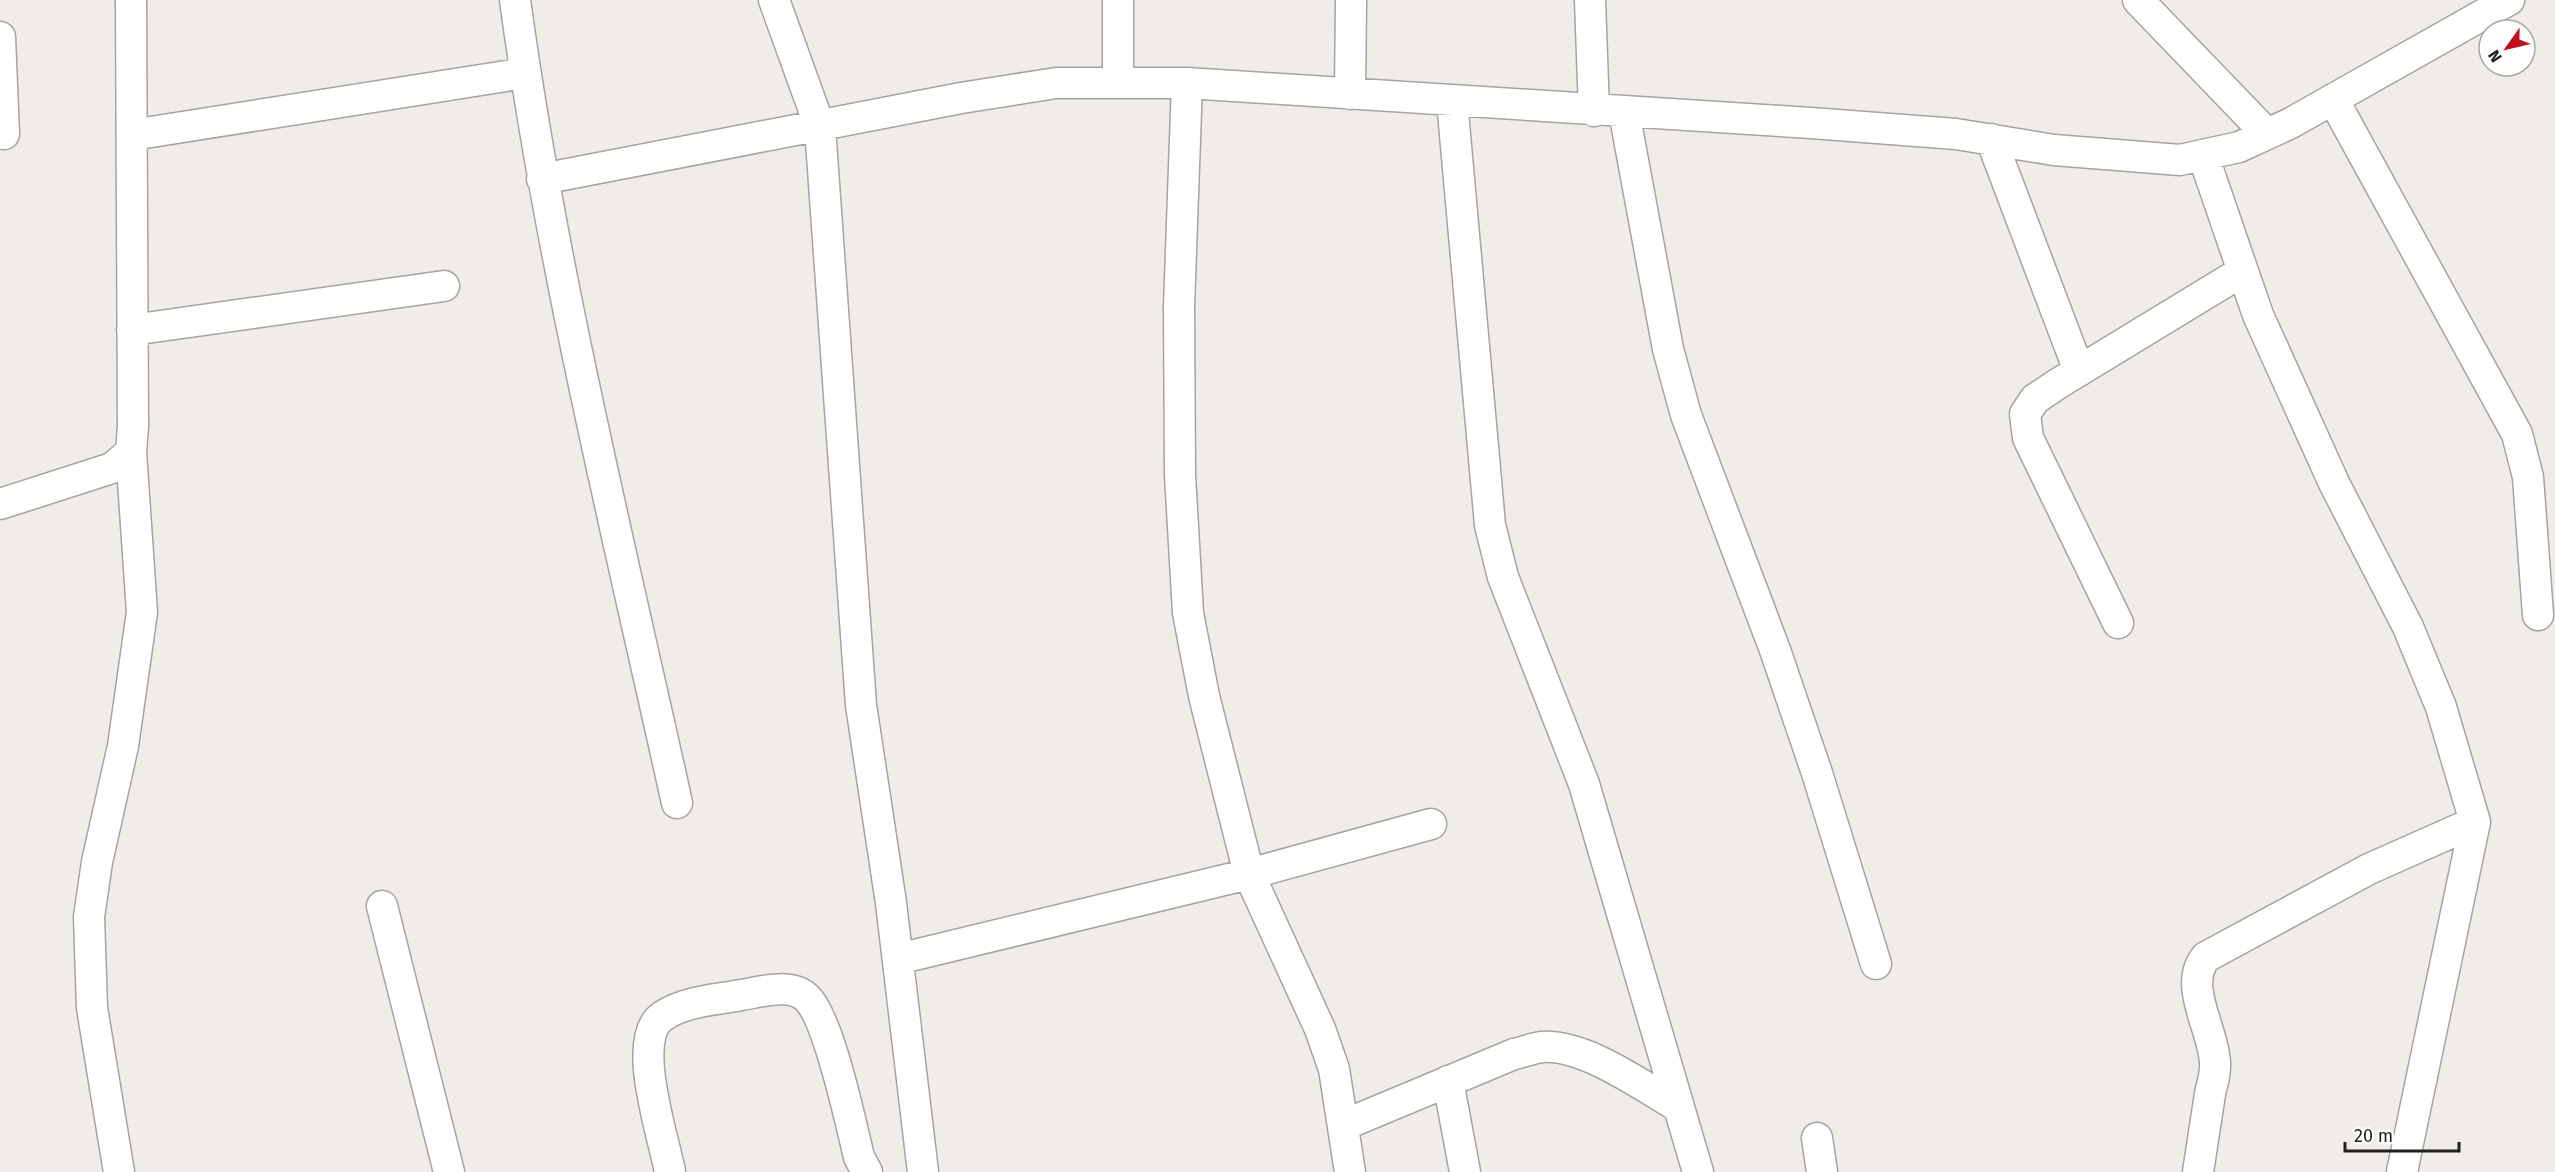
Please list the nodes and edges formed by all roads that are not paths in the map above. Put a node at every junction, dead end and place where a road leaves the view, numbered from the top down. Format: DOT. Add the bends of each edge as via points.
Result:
graph roads {
  1 [pos="132,0"];
  2 [pos="515,0"];
  3 [pos="774,0"];
  4 [pos="1118,0"];
  5 [pos="1351,0"];
  6 [pos="1590,0"];
  7 [pos="2138,0"];
  8 [pos="2509,0"];
  9 [pos="0,37"];
  10 [pos="525,73"];
  11 [pos="1118,83"];
  12 [pos="1186,83"];
  13 [pos="1350,94"];
  14 [pos="2334,99"];
  15 [pos="1452,101"];
  16 [pos="1594,111"];
  17 [pos="1624,112"];
  18 [pos="820,127"];
  19 [pos="4,134"];
  20 [pos="2267,134"];
  21 [pos="132,135"];
  22 [pos="1991,140"];
  23 [pos="2203,154"];
  24 [pos="542,179"];
  25 [pos="2243,271"];
  26 [pos="444,286"];
  27 [pos="132,330"];
  28 [pos="2079,371"];
  29 [pos="131,452"];
  30 [pos="0,504"];
  31 [pos="2538,615"];
  32 [pos="2118,622"];
  33 [pos="677,803"];
  34 [pos="2475,822"];
  35 [pos="1431,824"];
  36 [pos="1249,874"];
  37 [pos="382,906"];
  38 [pos="898,959"];
  39 [pos="1876,964"];
  40 [pos="1448,1082"];
  41 [pos="1678,1107"];
  42 [pos="1344,1125"];
  43 [pos="1817,1138"];
  44 [pos="119,1172"];
  45 [pos="449,1172"];
  46 [pos="670,1172"];
  47 [pos="867,1172"];
  48 [pos="923,1172"];
  49 [pos="1350,1172"];
  50 [pos="1465,1172"];
  51 [pos="1698,1172"];
  52 [pos="1822,1172"];
  53 [pos="2198,1172"];
  54 [pos="2402,1172"];
  1 -- 21 [label="street"];
  2 -- 10 [label="street"];
  3 -- 18 [label="street"];
  4 -- 11 [label="street"];
  5 -- 13 [label="street"];
  6 -- 16 [label="street"];
  7 -- 20 [label="street"];
  8 -- 14 [label="street"];
  9 -- 19 [label="street"];
  10 -- 21 [label="street"];
  10 -- 24 [label="street"];
  11 -- 12 [label="street"];
  11 -- 18 [label="street" via="1056,83"];
  12 -- 13 [label="street"];
  12 -- 36 [label="street" via="1179,332 1180,476 1188,614 1204,696"];
  13 -- 15 [label="street"];
  14 -- 20 [label="street"];
  14 -- 31 [label="street" via="2517,434 2528,477"];
  15 -- 16 [label="street"];
  15 -- 41 [label="street" via="1490,525 1503,577 1584,784"];
  16 -- 17 [label="street"];
  17 -- 22 [label="street" via="1956,134"];
  17 -- 39 [label="street" via="1668,349 1686,415 1775,650"];
  18 -- 24 [label="street"];
  18 -- 38 [label="street" via="861,705"];
  20 -- 23 [label="street" via="2239,147"];
  21 -- 27 [label="street"];
  22 -- 23 [label="street" via="2054,150 2180,160"];
  22 -- 28 [label="street"];
  23 -- 25 [label="street"];
  24 -- 33 [label="street"];
  25 -- 28 [label="street"];
  25 -- 34 [label="street" via="2258,315 2334,483 2412,637 2441,707"];
  26 -- 27 [label="street"];
  27 -- 29 [label="street"];
  28 -- 32 [label="street" via="2035,399 2025,414 2028,438"];
  29 -- 30 [label="street" via="112,468"];
  29 -- 44 [label="street" via="142,612 123,746 89,916 92,1008"];
  34 -- 53 [label="street" via="2369,869 2206,957 2196,976 2216,1064"];
  34 -- 54 [label="street"];
  35 -- 36 [label="street"];
  36 -- 38 [label="street"];
  36 -- 42 [label="street" via="1320,1029 1334,1069"];
  37 -- 45 [label="street"];
  38 -- 48 [label="street"];
  40 -- 41 [label="street" via="1514,1054 1552,1048 1592,1058"];
  40 -- 42 [label="street"];
  40 -- 50 [label="street"];
  41 -- 51 [label="street"];
  42 -- 49 [label="street"];
  43 -- 52 [label="street"];
  46 -- 47 [label="street" via="646,1049 650,1030 661,1017 681,1007 790,989 807,998 818,1017"];
}
